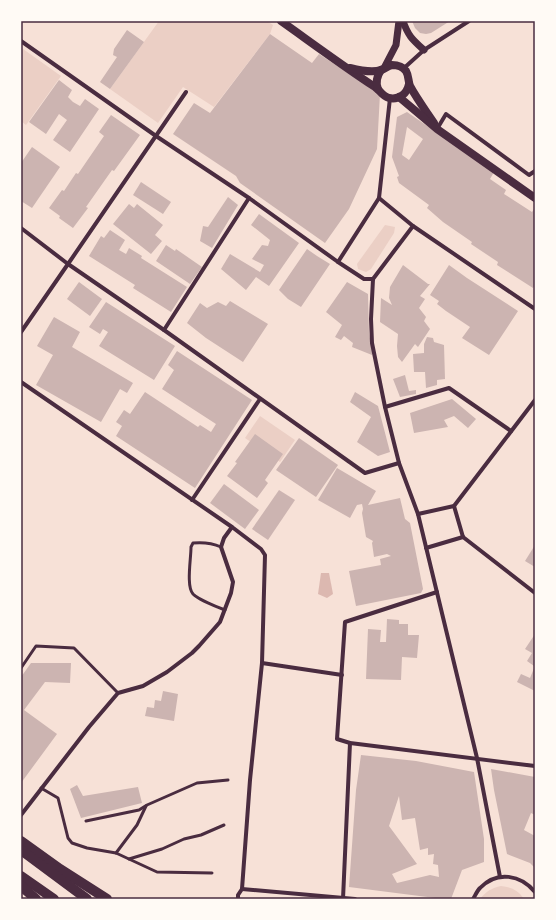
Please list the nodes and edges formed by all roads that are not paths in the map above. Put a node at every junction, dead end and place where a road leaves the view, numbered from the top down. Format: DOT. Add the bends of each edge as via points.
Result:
graph roads {
  1 [pos="281,21"];
  2 [pos="399,21"];
  3 [pos="403,21"];
  4 [pos="469,21"];
  5 [pos="21,40"];
  6 [pos="424,50"];
  7 [pos="345,67"];
  8 [pos="383,69"];
  9 [pos="403,69"];
  10 [pos="409,84"];
  11 [pos="378,89"];
  12 [pos="186,92"];
  13 [pos="399,97"];
  14 [pos="390,98"];
  15 [pos="438,129"];
  16 [pos="156,136"];
  17 [pos="535,171"];
  18 [pos="249,198"];
  19 [pos="379,198"];
  20 [pos="535,198"];
  21 [pos="413,226"];
  22 [pos="21,228"];
  23 [pos="338,262"];
  24 [pos="68,264"];
  25 [pos="373,279"];
  26 [pos="535,309"];
  27 [pos="164,330"];
  28 [pos="21,332"];
  29 [pos="21,382"];
  30 [pos="260,398"];
  31 [pos="535,400"];
  32 [pos="385,407"];
  33 [pos="512,431"];
  34 [pos="399,463"];
  35 [pos="192,500"];
  36 [pos="454,506"];
  37 [pos="418,514"];
  38 [pos="232,527"];
  39 [pos="463,537"];
  40 [pos="220,547"];
  41 [pos="426,548"];
  42 [pos="436,592"];
  43 [pos="535,593"];
  44 [pos="225,610"];
  45 [pos="262,663"];
  46 [pos="21,668"];
  47 [pos="342,674"];
  48 [pos="118,693"];
  49 [pos="350,743"];
  50 [pos="476,758"];
  51 [pos="535,766"];
  52 [pos="228,780"];
  53 [pos="41,788"];
  54 [pos="147,804"];
  55 [pos="21,815"];
  56 [pos="86,821"];
  57 [pos="224,825"];
  58 [pos="21,841"];
  59 [pos="21,850"];
  60 [pos="116,853"];
  61 [pos="129,859"];
  62 [pos="212,873"];
  63 [pos="21,876"];
  64 [pos="500,877"];
  65 [pos="21,886"];
  66 [pos="242,889"];
  67 [pos="535,892"];
  68 [pos="343,898"];
  69 [pos="36,899"];
  70 [pos="54,899"];
  71 [pos="88,899"];
  72 [pos="107,899"];
  73 [pos="238,899"];
  74 [pos="355,899"];
  75 [pos="473,899"];
  1 -- 7 [label="main road"];
  2 -- 8 [label="street" via="396,45"];
  3 -- 6 [label="street" via="410,37"];
  4 -- 6 [label="street"];
  5 -- 16 [label="street"];
  6 -- 9 [label="street"];
  7 -- 8 [label="main road" via="364,71"];
  7 -- 11 [label="main road"];
  8 -- 9 [label="main road" via="394,65"];
  8 -- 11 [label="main road" via="377,78"];
  9 -- 10 [label="main road" via="408,76"];
  10 -- 13 [label="main road" via="406,93"];
  10 -- 15 [label="main road"];
  11 -- 14 [label="main road"];
  12 -- 16 [label="street"];
  13 -- 14 [label="main road"];
  13 -- 15 [label="main road"];
  14 -- 19 [label="street"];
  15 -- 17 [label="street" via="446,114 529,175"];
  15 -- 20 [label="main road"];
  16 -- 18 [label="street"];
  16 -- 24 [label="street"];
  18 -- 23 [label="street"];
  18 -- 27 [label="street"];
  19 -- 21 [label="street"];
  19 -- 23 [label="street"];
  21 -- 25 [label="street"];
  21 -- 26 [label="street"];
  22 -- 24 [label="street"];
  23 -- 25 [label="street" via="364,279"];
  24 -- 27 [label="street"];
  24 -- 28 [label="street"];
  25 -- 32 [label="street" via="372,342"];
  27 -- 30 [label="street"];
  29 -- 35 [label="street"];
  30 -- 34 [label="street" via="365,473"];
  30 -- 35 [label="street"];
  31 -- 33 [label="street"];
  32 -- 33 [label="street" via="449,388"];
  32 -- 34 [label="street"];
  33 -- 36 [label="street"];
  34 -- 37 [label="street"];
  35 -- 38 [label="street"];
  36 -- 37 [label="street"];
  36 -- 39 [label="street"];
  37 -- 41 [label="street"];
  38 -- 40 [label="street"];
  38 -- 45 [label="street" via="261,549 266,557"];
  39 -- 41 [label="street"];
  39 -- 43 [label="street"];
  40 -- 44 [label="street" via="234,582"];
  40 -- 44 [label="lane" via="214,544 193,543 190,586 193,594"];
  41 -- 42 [label="street"];
  42 -- 47 [label="street" via="345,622"];
  42 -- 50 [label="street"];
  44 -- 48 [label="street" via="220,622 192,653 143,686"];
  45 -- 47 [label="street"];
  45 -- 66 [label="street"];
  46 -- 48 [label="lane" via="36,646 74,648"];
  47 -- 49 [label="street" via="338,740"];
  48 -- 53 [label="street"];
  49 -- 50 [label="street"];
  49 -- 68 [label="street"];
  50 -- 51 [label="street"];
  50 -- 64 [label="street"];
  52 -- 54 [label="lane" via="197,783"];
  53 -- 55 [label="street"];
  53 -- 60 [label="lane" via="58,798 68,838 72,843"];
  54 -- 56 [label="lane" via="139,810"];
  54 -- 60 [label="lane" via="137,825"];
  57 -- 61 [label="lane"];
  58 -- 72 [label="highway"];
  59 -- 71 [label="highway"];
  60 -- 61 [label="lane"];
  61 -- 62 [label="lane" via="157,872"];
  63 -- 70 [label="highway"];
  64 -- 67 [label="street" via="521,880"];
  64 -- 75 [label="street" via="489,881"];
  65 -- 69 [label="highway"];
  66 -- 68 [label="street"];
  66 -- 73 [label="street"];
  68 -- 74 [label="street"];
}
